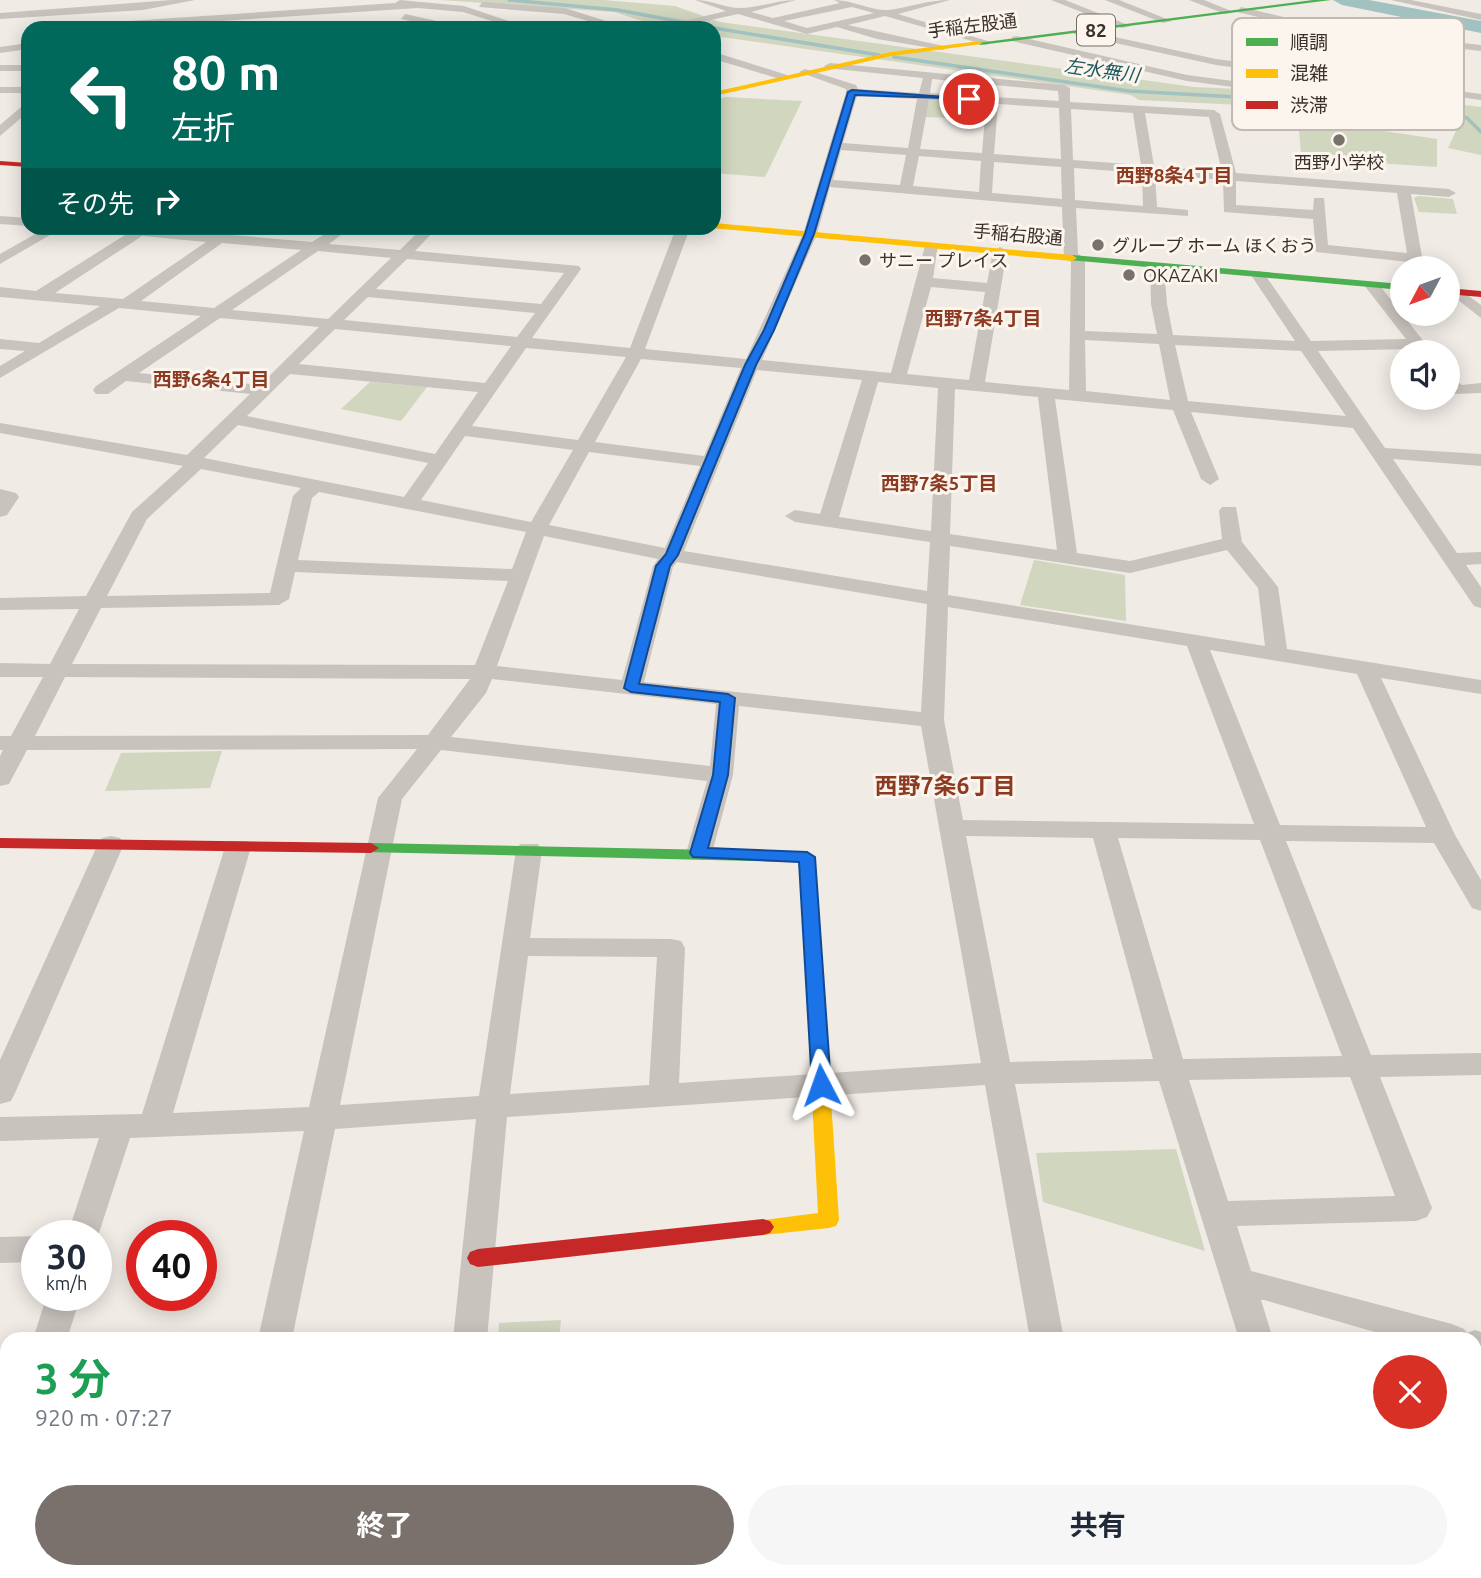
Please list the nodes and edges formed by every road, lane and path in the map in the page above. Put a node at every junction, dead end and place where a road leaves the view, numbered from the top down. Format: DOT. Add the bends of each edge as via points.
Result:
graph roads {
  1 [pos="139,0"];
  2 [pos="190,0"];
  3 [pos="361,0"];
  4 [pos="701,0"];
  5 [pos="791,0"];
  6 [pos="839,0"];
  7 [pos="910,0"];
  8 [pos="945,0"];
  9 [pos="1056,0"];
  10 [pos="1110,0"];
  11 [pos="1194,0"];
  12 [pos="1328,0"];
  13 [pos="1396,0"];
  14 [pos="1322,1"];
  15 [pos="264,3"];
  16 [pos="852,4"];
  17 [pos="926,4"];
  18 [pos="417,5"];
  19 [pos="1240,7"];
  20 [pos="131,9"];
  21 [pos="464,9"];
  22 [pos="63,11"];
  23 [pos="738,11"];
  24 [pos="1481,11"];
  25 [pos="887,13"];
  26 [pos="1461,14"];
  27 [pos="0,16"];
  28 [pos="399,16"];
  29 [pos="1481,17"];
  30 [pos="1281,18"];
  31 [pos="189,20"];
  32 [pos="264,20"];
  33 [pos="54,21"];
  34 [pos="118,21"];
  35 [pos="178,21"];
  36 [pos="258,21"];
  37 [pos="423,21"];
  38 [pos="502,21"];
  39 [pos="599,21"];
  40 [pos="692,21"];
  41 [pos="772,21"];
  42 [pos="1167,21"];
  43 [pos="837,25"];
  44 [pos="1126,26"];
  45 [pos="1078,32"];
  46 [pos="1016,39"];
  47 [pos="986,43"];
  48 [pos="21,47"];
  49 [pos="943,47"];
  50 [pos="0,50"];
  51 [pos="721,57"];
  52 [pos="736,62"];
  53 [pos="1232,62"];
  54 [pos="721,65"];
  55 [pos="830,66"];
  56 [pos="0,68"];
  57 [pos="21,68"];
  58 [pos="805,72"];
  59 [pos="927,76"];
  60 [pos="783,78"];
  61 [pos="1232,85"];
  62 [pos="0,90"];
  63 [pos="21,90"];
  64 [pos="721,92"];
  65 [pos="852,92"];
  66 [pos="924,97"];
  67 [pos="992,101"];
  68 [pos="1065,105"];
  69 [pos="1138,109"];
  70 [pos="21,111"];
  71 [pos="3,128"];
  72 [pos="836,146"];
  73 [pos="914,151"];
  74 [pos="988,157"];
  75 [pos="0,163"];
  76 [pos="21,164"];
  77 [pos="1067,164"];
  78 [pos="1148,170"];
  79 [pos="1230,176"];
  80 [pos="826,183"];
  81 [pos="1317,183"];
  82 [pos="1403,189"];
  83 [pos="906,190"];
  84 [pos="1449,193"];
  85 [pos="985,195"];
  86 [pos="1069,203"];
  87 [pos="1150,209"];
  88 [pos="1183,213"];
  89 [pos="1320,215"];
  90 [pos="0,220"];
  91 [pos="21,222"];
  92 [pos="721,227"];
  93 [pos="810,234"];
  94 [pos="43,235"];
  95 [pos="134,235"];
  96 [pos="194,235"];
  97 [pos="225,235"];
  98 [pos="332,235"];
  99 [pos="422,235"];
  100 [pos="680,235"];
  101 [pos="220,238"];
  102 [pos="931,245"];
  103 [pos="315,246"];
  104 [pos="1000,251"];
  105 [pos="402,254"];
  106 [pos="1415,256"];
  107 [pos="1074,258"];
  108 [pos="1390,259"];
  109 [pos="0,260"];
  110 [pos="1157,267"];
  111 [pos="1258,275"];
  112 [pos="925,282"];
  113 [pos="1372,285"];
  114 [pos="1390,286"];
  115 [pos="991,288"];
  116 [pos="0,292"];
  117 [pos="363,292"];
  118 [pos="1460,293"];
  119 [pos="1481,295"];
  120 [pos="39,296"];
  121 [pos="1460,298"];
  122 [pos="120,304"];
  123 [pos="545,309"];
  124 [pos="1481,313"];
  125 [pos="215,314"];
  126 [pos="328,325"];
  127 [pos="1076,335"];
  128 [pos="1167,340"];
  129 [pos="1415,340"];
  130 [pos="519,343"];
  131 [pos="0,344"];
  132 [pos="1306,346"];
  133 [pos="1390,347"];
  134 [pos="42,348"];
  135 [pos="635,355"];
  136 [pos="751,365"];
  137 [pos="285,368"];
  138 [pos="0,373"];
  139 [pos="872,375"];
  140 [pos="123,376"];
  141 [pos="898,378"];
  142 [pos="947,383"];
  143 [pos="976,387"];
  144 [pos="488,388"];
  145 [pos="1481,388"];
  146 [pos="102,390"];
  147 [pos="262,390"];
  148 [pos="1460,390"];
  149 [pos="1046,393"];
  150 [pos="1077,396"];
  151 [pos="1180,406"];
  152 [pos="233,419"];
  153 [pos="1359,423"];
  154 [pos="0,428"];
  155 [pos="460,430"];
  156 [pos="583,444"];
  157 [pos="1380,453"];
  158 [pos="439,460"];
  159 [pos="1481,460"];
  160 [pos="191,461"];
  161 [pos="710,462"];
  162 [pos="1210,479"];
  163 [pos="314,486"];
  164 [pos="0,495"];
  165 [pos="409,504"];
  166 [pos="0,511"];
  167 [pos="1228,511"];
  168 [pos="795,516"];
  169 [pos="828,520"];
  170 [pos="537,529"];
  171 [pos="941,539"];
  172 [pos="1232,543"];
  173 [pos="672,555"];
  174 [pos="1068,558"];
  175 [pos="1481,558"];
  176 [pos="1451,559"];
  177 [pos="287,566"];
  178 [pos="519,575"];
  179 [pos="939,600"];
  180 [pos="94,602"];
  181 [pos="1481,602"];
  182 [pos="0,604"];
  183 [pos="1196,642"];
  184 [pos="1277,655"];
  185 [pos="1366,669"];
  186 [pos="0,670"];
  187 [pos="58,670"];
  188 [pos="486,672"];
  189 [pos="1481,687"];
  190 [pos="631,688"];
  191 [pos="728,698"];
  192 [pos="932,720"];
  193 [pos="433,741"];
  194 [pos="10,743"];
  195 [pos="720,775"];
  196 [pos="0,779"];
  197 [pos="952,828"];
  198 [pos="1103,830"];
  199 [pos="1270,832"];
  200 [pos="1442,835"];
  201 [pos="0,843"];
  202 [pos="111,845"];
  203 [pos="238,847"];
  204 [pos="380,848"];
  205 [pos="529,850"];
  206 [pos="699,853"];
  207 [pos="1481,902"];
  208 [pos="516,947"];
  209 [pos="1481,1064"];
  210 [pos="1359,1066"];
  211 [pos="1171,1070"];
  212 [pos="999,1073"];
  213 [pos="821,1085"];
  214 [pos="0,1093"];
  215 [pos="663,1096"];
  216 [pos="493,1107"];
  217 [pos="323,1118"];
  218 [pos="118,1126"];
  219 [pos="154,1126"];
  220 [pos="0,1129"];
  221 [pos="1217,1214"];
  222 [pos="88,1220"];
  223 [pos="21,1249"];
  224 [pos="0,1250"];
  225 [pos="478,1258"];
  226 [pos="1239,1284"];
  227 [pos="59,1311"];
  228 [pos="52,1332"];
  229 [pos="277,1332"];
  230 [pos="471,1332"];
  231 [pos="1046,1332"];
  232 [pos="1254,1332"];
  233 [pos="1427,1332"];
  1 -- 20 [label="street"];
  2 -- 20 [label="street"];
  3 -- 18 [label="street"];
  4 -- 23 [label="street"];
  5 -- 23 [label="street"];
  6 -- 16 [label="street"];
  7 -- 17 [label="street"];
  8 -- 17 [label="street"];
  9 -- 44 [label="street"];
  10 -- 42 [label="street"];
  11 -- 19 [label="street"];
  12 -- 14 [label="street, 82"];
  13 -- 26 [label="street"];
  14 -- 19 [label="street, 手稲左股通 / 82"];
  15 -- 31 [label="street"];
  16 -- 25 [label="street"];
  16 -- 41 [label="street"];
  17 -- 25 [label="street"];
  18 -- 21 [label="street"];
  18 -- 28 [label="street"];
  18 -- 32 [label="street"];
  19 -- 30 [label="street"];
  19 -- 42 [label="street, 手稲左股通 / 82"];
  20 -- 22 [label="street"];
  20 -- 34 [label="street"];
  21 -- 38 [label="street"];
  21 -- 39 [label="street" via="485,5 565,11"];
  22 -- 27 [label="street"];
  22 -- 33 [label="street"];
  23 -- 40 [label="street"];
  23 -- 41 [label="street"];
  24 -- 26 [label="street"];
  25 -- 43 [label="street"];
  25 -- 47 [label="street"];
  26 -- 29 [label="street"];
  28 -- 32 [label="street"];
  28 -- 37 [label="street"];
  31 -- 32 [label="street"];
  31 -- 35 [label="street"];
  32 -- 36 [label="street"];
  41 -- 43 [label="street" via="807,32"];
  42 -- 44 [label="street, 手稲左股通 / 82"];
  43 -- 49 [label="street"];
  44 -- 45 [label="street, 手稲左股通 / 82"];
  45 -- 46 [label="street, 手稲左股通 / 82"];
  45 -- 53 [label="street"];
  46 -- 47 [label="street, 手稲左股通 / 82"];
  46 -- 61 [label="street"];
  47 -- 49 [label="street, 手稲左股通 / 82"];
  48 -- 50 [label="street"];
  49 -- 55 [label="street, 手稲左股通 / 82"];
  51 -- 52 [label="street"];
  52 -- 54 [label="street"];
  52 -- 60 [label="street"];
  55 -- 58 [label="street, 手稲左股通 / 82"];
  55 -- 59 [label="street"];
  56 -- 57 [label="street"];
  58 -- 60 [label="street, 手稲左股通 / 82"];
  58 -- 65 [label="street" via="852,87"];
  59 -- 66 [label="street"];
  59 -- 68 [label="street" via="1063,88"];
  60 -- 64 [label="street, 手稲左股通 / 82"];
  62 -- 63 [label="street"];
  65 -- 66 [label="street"];
  65 -- 72 [label="street"];
  66 -- 67 [label="street"];
  66 -- 73 [label="street"];
  67 -- 68 [label="street"];
  67 -- 74 [label="street"];
  68 -- 69 [label="street"];
  68 -- 77 [label="street"];
  69 -- 78 [label="street"];
  69 -- 79 [label="street" via="1214,114"];
  70 -- 71 [label="street"];
  72 -- 73 [label="street"];
  72 -- 80 [label="street"];
  73 -- 74 [label="street"];
  73 -- 83 [label="street"];
  74 -- 77 [label="street"];
  74 -- 85 [label="street"];
  75 -- 76 [label="street"];
  77 -- 78 [label="street"];
  77 -- 86 [label="street"];
  78 -- 79 [label="street"];
  78 -- 87 [label="street"];
  79 -- 81 [label="street"];
  79 -- 89 [label="street" via="1229,209"];
  80 -- 83 [label="street"];
  80 -- 93 [label="street"];
  81 -- 82 [label="street"];
  81 -- 89 [label="street"];
  82 -- 84 [label="street"];
  82 -- 106 [label="street"];
  83 -- 85 [label="street"];
  85 -- 86 [label="street"];
  86 -- 87 [label="street"];
  86 -- 107 [label="street"];
  87 -- 88 [label="street"];
  89 -- 108 [label="street" via="1321,250"];
  90 -- 91 [label="street"];
  92 -- 93 [label="street, 手稲右股通"];
  93 -- 102 [label="street, 手稲右股通"];
  93 -- 136 [label="street"];
  94 -- 109 [label="street"];
  95 -- 120 [label="street"];
  96 -- 101 [label="street"];
  97 -- 101 [label="street"];
  98 -- 103 [label="street"];
  99 -- 105 [label="street"];
  100 -- 135 [label="street"];
  101 -- 103 [label="street"];
  101 -- 122 [label="street"];
  102 -- 104 [label="street, 手稲右股通"];
  102 -- 112 [label="street"];
  103 -- 105 [label="street"];
  103 -- 125 [label="street"];
  104 -- 107 [label="street, 手稲右股通"];
  104 -- 115 [label="street"];
  105 -- 117 [label="street"];
  105 -- 123 [label="street" via="573,270"];
  107 -- 110 [label="street, 手稲右股通"];
  107 -- 127 [label="street"];
  110 -- 111 [label="street, 手稲右股通"];
  110 -- 128 [label="street"];
  111 -- 113 [label="street, 手稲右股通"];
  111 -- 132 [label="street"];
  112 -- 115 [label="street"];
  112 -- 141 [label="street"];
  113 -- 114 [label="street, 手稲右股通"];
  113 -- 129 [label="street"];
  115 -- 143 [label="street"];
  116 -- 120 [label="street"];
  117 -- 123 [label="street"];
  117 -- 126 [label="street"];
  118 -- 119 [label="street"];
  120 -- 122 [label="street"];
  121 -- 124 [label="street"];
  122 -- 125 [label="street"];
  122 -- 134 [label="street"];
  123 -- 130 [label="street"];
  125 -- 126 [label="street"];
  125 -- 140 [label="street"];
  126 -- 130 [label="street"];
  126 -- 137 [label="street"];
  127 -- 128 [label="street"];
  127 -- 150 [label="street"];
  128 -- 132 [label="street"];
  128 -- 151 [label="street"];
  130 -- 135 [label="street"];
  130 -- 144 [label="street"];
  131 -- 134 [label="street"];
  132 -- 133 [label="street"];
  132 -- 153 [label="street"];
  134 -- 138 [label="street"];
  135 -- 136 [label="street"];
  135 -- 156 [label="street"];
  136 -- 139 [label="street"];
  136 -- 161 [label="street"];
  137 -- 144 [label="street"];
  137 -- 147 [label="street"];
  139 -- 141 [label="street"];
  139 -- 169 [label="street"];
  140 -- 146 [label="street"];
  140 -- 147 [label="street"];
  141 -- 142 [label="street"];
  142 -- 143 [label="street"];
  142 -- 171 [label="street"];
  143 -- 149 [label="street"];
  144 -- 155 [label="street"];
  145 -- 148 [label="street"];
  147 -- 152 [label="street"];
  149 -- 150 [label="street"];
  149 -- 174 [label="street"];
  150 -- 151 [label="street"];
  151 -- 153 [label="street"];
  151 -- 162 [label="street"];
  152 -- 158 [label="street"];
  152 -- 160 [label="street"];
  153 -- 157 [label="street"];
  154 -- 160 [label="street"];
  155 -- 156 [label="street"];
  155 -- 158 [label="street"];
  156 -- 161 [label="street"];
  156 -- 170 [label="street"];
  157 -- 159 [label="street"];
  157 -- 176 [label="street"];
  158 -- 165 [label="street"];
  160 -- 163 [label="street"];
  160 -- 180 [label="street" via="193,467 139,516"];
  161 -- 173 [label="street"];
  163 -- 165 [label="street"];
  163 -- 177 [label="street" via="303,496"];
  164 -- 166 [label="street" via="9,497"];
  165 -- 170 [label="street"];
  167 -- 172 [label="street"];
  168 -- 169 [label="street"];
  169 -- 171 [label="street"];
  170 -- 173 [label="street"];
  170 -- 178 [label="street"];
  171 -- 174 [label="street"];
  171 -- 179 [label="street"];
  172 -- 174 [label="street" via="1130,567"];
  172 -- 184 [label="street" via="1268,587"];
  173 -- 179 [label="street"];
  173 -- 190 [label="street" via="663,566"];
  175 -- 176 [label="street"];
  176 -- 181 [label="street"];
  177 -- 178 [label="street"];
  177 -- 180 [label="street" via="279,599"];
  178 -- 188 [label="street"];
  179 -- 183 [label="street"];
  179 -- 192 [label="street"];
  180 -- 182 [label="street"];
  180 -- 187 [label="street"];
  183 -- 184 [label="street"];
  183 -- 199 [label="street"];
  184 -- 185 [label="street"];
  185 -- 189 [label="street"];
  185 -- 200 [label="street"];
  186 -- 187 [label="street"];
  187 -- 188 [label="street"];
  187 -- 194 [label="street"];
  188 -- 190 [label="street"];
  188 -- 193 [label="street"];
  190 -- 191 [label="street"];
  191 -- 192 [label="street"];
  191 -- 195 [label="street"];
  192 -- 197 [label="street"];
  193 -- 194 [label="street"];
  193 -- 195 [label="street"];
  193 -- 204 [label="street" via="390,798"];
  194 -- 196 [label="street"];
  195 -- 206 [label="street"];
  197 -- 198 [label="street"];
  197 -- 212 [label="street"];
  198 -- 199 [label="street"];
  198 -- 211 [label="street"];
  199 -- 200 [label="street"];
  199 -- 210 [label="street"];
  200 -- 207 [label="street"];
  201 -- 202 [label="street"];
  202 -- 203 [label="street"];
  202 -- 214 [label="street"];
  203 -- 204 [label="street"];
  203 -- 219 [label="street"];
  204 -- 205 [label="street"];
  204 -- 217 [label="street"];
  205 -- 206 [label="street"];
  205 -- 208 [label="street"];
  206 -- 213 [label="street" via="807,857"];
  208 -- 215 [label="street" via="671,948"];
  208 -- 216 [label="street"];
  209 -- 210 [label="street"];
  210 -- 211 [label="street"];
  210 -- 221 [label="street" via="1416,1208"];
  211 -- 212 [label="street"];
  211 -- 221 [label="street"];
  212 -- 213 [label="street"];
  212 -- 231 [label="street"];
  213 -- 215 [label="street"];
  213 -- 225 [label="street" via="829,1220"];
  215 -- 216 [label="street"];
  216 -- 217 [label="street"];
  216 -- 225 [label="street"];
  217 -- 219 [label="street"];
  217 -- 229 [label="street"];
  218 -- 219 [label="street"];
  218 -- 220 [label="street"];
  218 -- 222 [label="street"];
  221 -- 226 [label="street"];
  223 -- 224 [label="street"];
  225 -- 230 [label="street"];
  226 -- 232 [label="street"];
  226 -- 233 [label="street" via="1264,1286"];
  227 -- 228 [label="street"];
}
